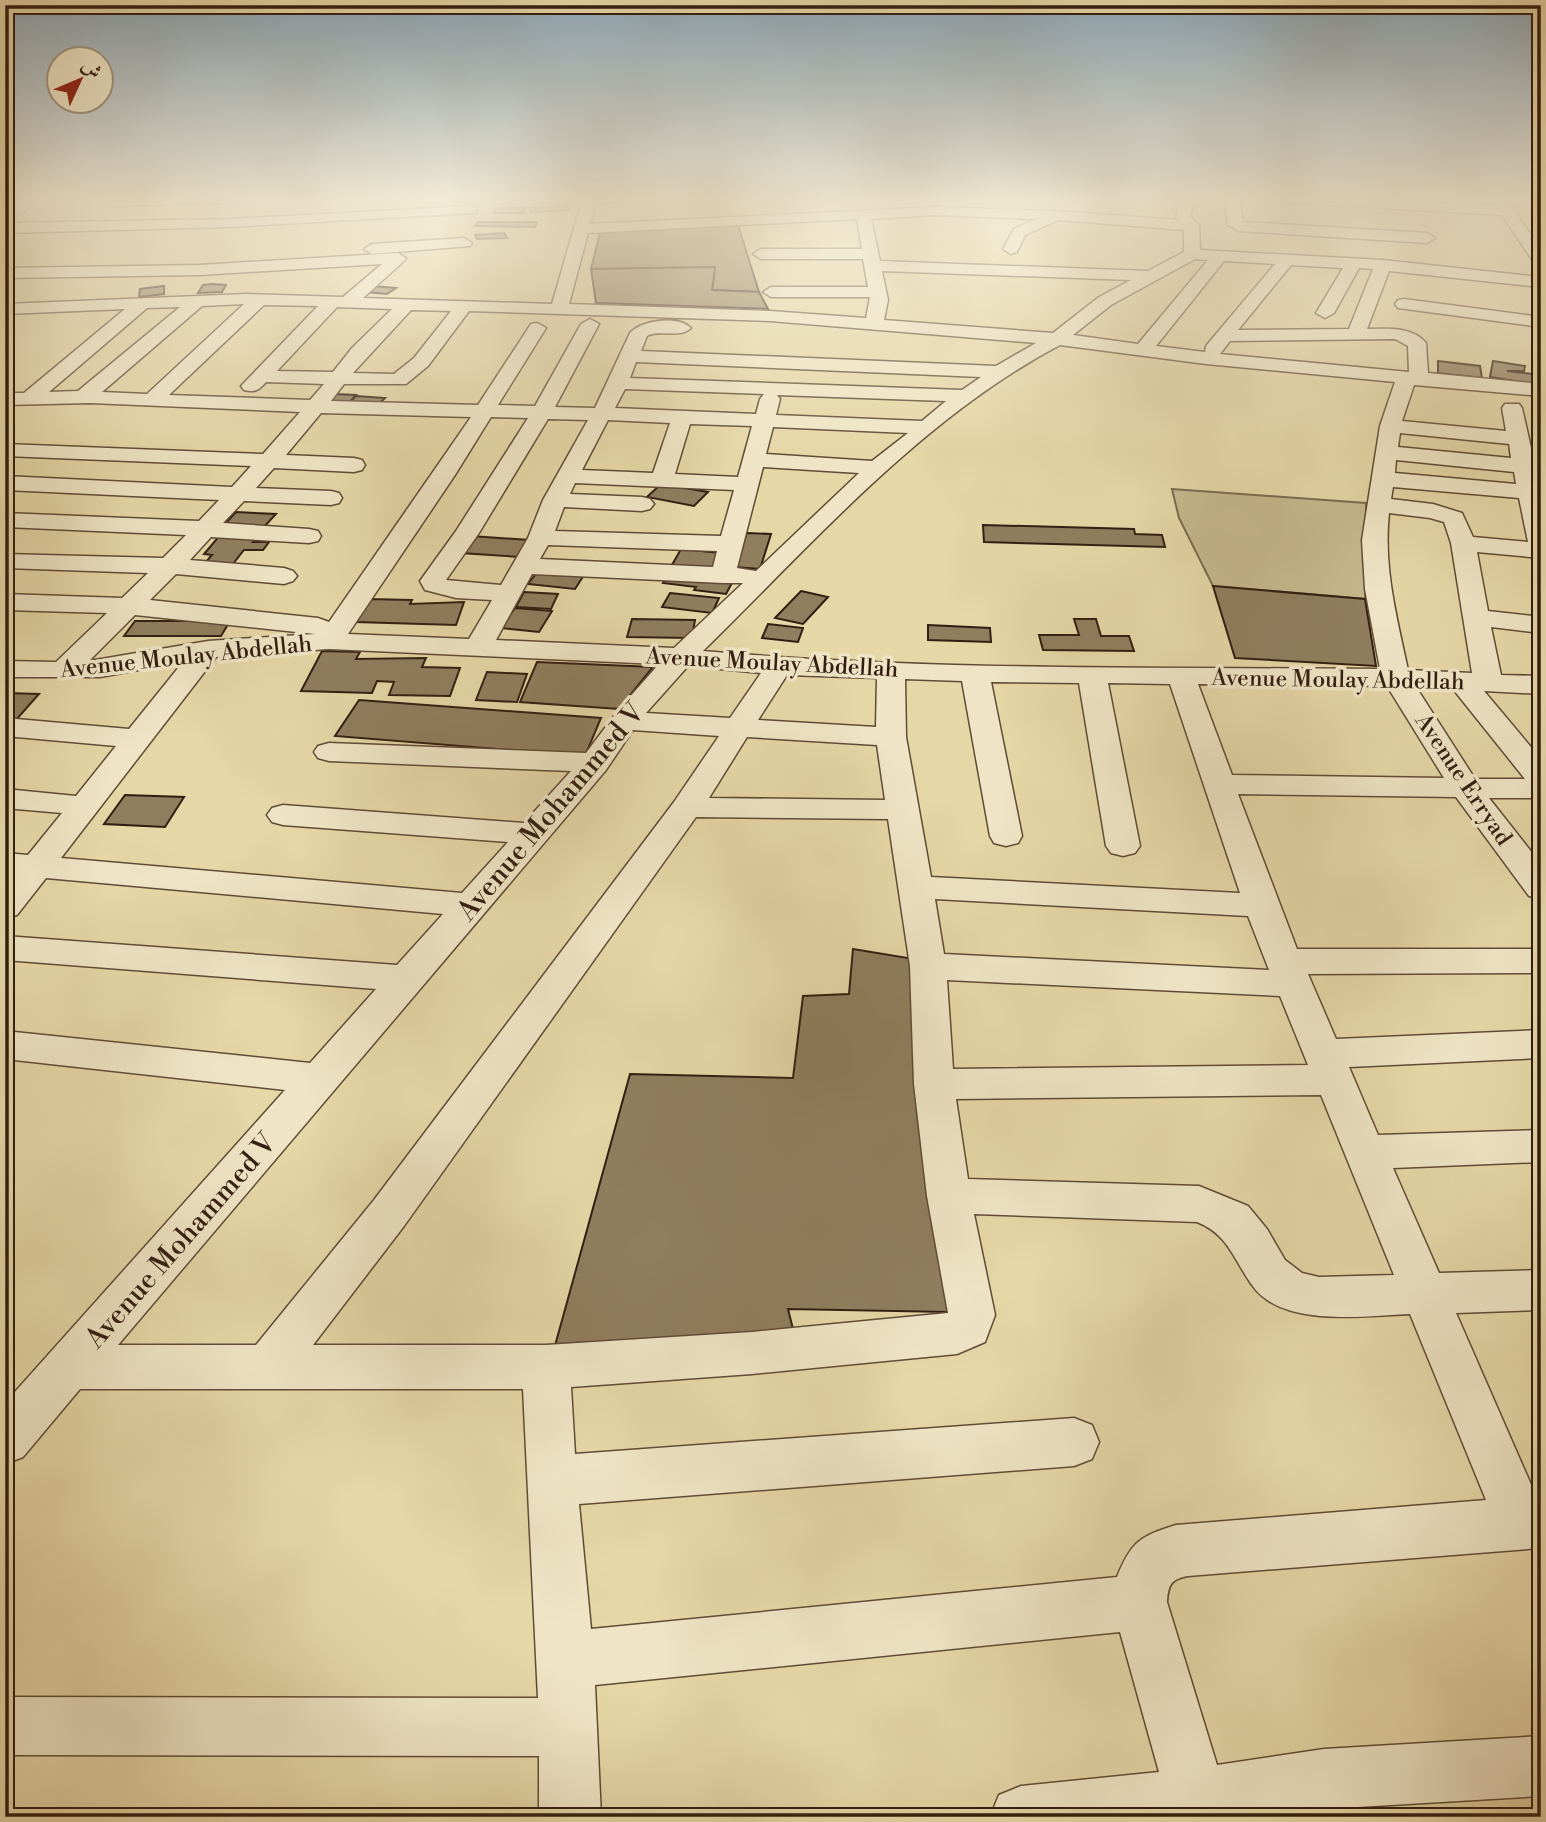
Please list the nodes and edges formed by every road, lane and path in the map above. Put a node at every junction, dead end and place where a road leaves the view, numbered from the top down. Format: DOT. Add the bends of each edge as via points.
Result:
graph roads {
  1 [pos="19,282"];
  2 [pos="80,282"];
  3 [pos="139,282"];
  4 [pos="198,282"];
  5 [pos="263,282"];
  6 [pos="314,282"];
  7 [pos="367,282"];
  8 [pos="566,282"];
  9 [pos="768,282"];
  10 [pos="802,282"];
  11 [pos="876,282"];
  12 [pos="1137,282"];
  13 [pos="1173,282"];
  14 [pos="1266,282"];
  15 [pos="1343,282"];
  16 [pos="1376,282"];
  17 [pos="1408,282"];
  18 [pos="771,292"];
  19 [pos="5,293"];
  20 [pos="253,299"];
  21 [pos="193,300"];
  22 [pos="292,300"];
  23 [pos="341,301"];
  24 [pos="408,303"];
  25 [pos="125,304"];
  26 [pos="1404,304"];
  27 [pos="466,305"];
  28 [pos="59,307"];
  29 [pos="559,308"];
  30 [pos="5,309"];
  31 [pos="1325,313"];
  32 [pos="770,316"];
  33 [pos="86,321"];
  34 [pos="1541,322"];
  35 [pos="590,324"];
  36 [pos="874,324"];
  37 [pos="537,328"];
  38 [pos="1356,334"];
  39 [pos="1398,334"];
  40 [pos="1226,336"];
  41 [pos="1056,339"];
  42 [pos="932,348"];
  43 [pos="1144,349"];
  44 [pos="782,353"];
  45 [pos="971,353"];
  46 [pos="631,356"];
  47 [pos="1206,358"];
  48 [pos="1010,366"];
  49 [pos="261,376"];
  50 [pos="336,379"];
  51 [pos="618,383"];
  52 [pos="1412,389"];
  53 [pos="773,390"];
  54 [pos="1541,390"];
  55 [pos="967,396"];
  56 [pos="31,397"];
  57 [pos="83,397"];
  58 [pos="5,399"];
  59 [pos="152,400"];
  60 [pos="233,404"];
  61 [pos="1487,406"];
  62 [pos="315,407"];
  63 [pos="485,411"];
  64 [pos="542,412"];
  65 [pos="601,414"];
  66 [pos="682,417"];
  67 [pos="765,420"];
  68 [pos="926,427"];
  69 [pos="271,429"];
  70 [pos="298,430"];
  71 [pos="326,431"];
  72 [pos="1541,433"];
  73 [pos="1518,435"];
  74 [pos="5,450"];
  75 [pos="752,460"];
  76 [pos="267,461"];
  77 [pos="354,465"];
  78 [pos="1385,465"];
  79 [pos="1524,466"];
  80 [pos="877,468"];
  81 [pos="569,475"];
  82 [pos="662,480"];
  83 [pos="5,483"];
  84 [pos="747,484"];
  85 [pos="237,492"];
  86 [pos="1530,492"];
  87 [pos="331,498"];
  88 [pos="555,500"];
  89 [pos="597,502"];
  90 [pos="642,504"];
  91 [pos="5,520"];
  92 [pos="204,529"];
  93 [pos="309,536"];
  94 [pos="540,538"];
  95 [pos="581,540"];
  96 [pos="1463,543"];
  97 [pos="731,544"];
  98 [pos="1541,550"];
  99 [pos="5,561"];
  100 [pos="170,566"];
  101 [pos="523,566"];
  102 [pos="723,575"];
  103 [pos="284,576"];
  104 [pos="766,578"];
  105 [pos="508,593"];
  106 [pos="5,602"];
  107 [pos="129,606"];
  108 [pos="1476,617"];
  109 [pos="1541,625"];
  110 [pos="334,634"];
  111 [pos="478,648"];
  112 [pos="208,649"];
  113 [pos="681,657"];
  114 [pos="779,666"];
  115 [pos="5,669"];
  116 [pos="891,669"];
  117 [pos="63,671"];
  118 [pos="975,673"];
  119 [pos="1092,674"];
  120 [pos="1181,676"];
  121 [pos="1396,678"];
  122 [pos="1475,682"];
  123 [pos="1541,685"];
  124 [pos="625,721"];
  125 [pos="5,727"];
  126 [pos="738,729"];
  127 [pos="891,737"];
  128 [pos="137,739"];
  129 [pos="329,752"];
  130 [pos="595,763"];
  131 [pos="1541,779"];
  132 [pos="1219,784"];
  133 [pos="1466,789"];
  134 [pos="1541,789"];
  135 [pos="5,798"];
  136 [pos="85,806"];
  137 [pos="687,807"];
  138 [pos="903,810"];
  139 [pos="283,815"];
  140 [pos="534,834"];
  141 [pos="1006,836"];
  142 [pos="1123,846"];
  143 [pos="1531,860"];
  144 [pos="21,865"];
  145 [pos="916,887"];
  146 [pos="1541,888"];
  147 [pos="472,905"];
  148 [pos="1262,905"];
  149 [pos="5,907"];
  150 [pos="5,948"];
  151 [pos="1541,961"];
  152 [pos="928,966"];
  153 [pos="1290,973"];
  154 [pos="407,979"];
  155 [pos="1541,1044"];
  156 [pos="5,1045"];
  157 [pos="1329,1067"];
  158 [pos="320,1079"];
  159 [pos="934,1084"];
  160 [pos="1541,1146"];
  161 [pos="1365,1152"];
  162 [pos="949,1196"];
  163 [pos="1541,1290"];
  164 [pos="1424,1293"];
  165 [pos="69,1367"];
  166 [pos="268,1367"];
  167 [pos="546,1367"];
  168 [pos="5,1440"];
  169 [pos="1074,1441"];
  170 [pos="551,1481"];
  171 [pos="1531,1522"];
  172 [pos="1139,1601"];
  173 [pos="566,1660"];
  174 [pos="5,1726"];
  175 [pos="567,1727"];
  176 [pos="1541,1766"];
  177 [pos="1197,1799"];
  178 [pos="570,1817"];
  179 [pos="1021,1817"];
  1 -- 19 [label="street"];
  2 -- 28 [label="street"];
  3 -- 25 [label="street"];
  4 -- 21 [label="street"];
  5 -- 20 [label="street"];
  6 -- 22 [label="street"];
  7 -- 23 [label="street"];
  8 -- 29 [label="street"];
  9 -- 18 [label="street"];
  10 -- 18 [label="street"];
  11 -- 36 [label="street" via="879,300"];
  12 -- 41 [label="street, Avenue Mohammed V" via="1103,296 1105,302"];
  13 -- 43 [label="street"];
  14 -- 40 [label="street"];
  15 -- 31 [label="street"];
  16 -- 38 [label="street"];
  17 -- 26 [label="street"];
  18 -- 32 [label="street"];
  20 -- 21 [label="street"];
  20 -- 22 [label="street"];
  20 -- 59 [label="street"];
  21 -- 25 [label="street"];
  21 -- 57 [label="street"];
  22 -- 23 [label="street"];
  23 -- 24 [label="street"];
  23 -- 49 [label="street"];
  24 -- 27 [label="street"];
  24 -- 50 [label="street"];
  25 -- 28 [label="street"];
  25 -- 33 [label="street"];
  25 -- 56 [label="street"];
  26 -- 34 [label="street"];
  26 -- 39 [label="street"];
  27 -- 29 [label="street"];
  27 -- 50 [label="street" via="403,379"];
  28 -- 30 [label="street"];
  29 -- 32 [label="street"];
  32 -- 36 [label="street"];
  35 -- 64 [label="street"];
  36 -- 41 [label="street"];
  37 -- 63 [label="street"];
  38 -- 39 [label="street"];
  38 -- 40 [label="street"];
  39 -- 52 [label="street" via="1417,343"];
  40 -- 47 [label="street"];
  41 -- 43 [label="street"];
  41 -- 48 [label="street, Avenue Mohammed V"];
  42 -- 46 [label="street" via="820,336 651,327 639,333"];
  43 -- 47 [label="street"];
  44 -- 46 [label="street"];
  44 -- 48 [label="street"];
  44 -- 53 [label="street"];
  45 -- 48 [label="street"];
  46 -- 51 [label="street"];
  47 -- 52 [label="street"];
  48 -- 55 [label="street, Avenue Mohammed V"];
  49 -- 50 [label="street"];
  49 -- 60 [label="street"];
  50 -- 62 [label="street"];
  51 -- 53 [label="street"];
  51 -- 65 [label="street"];
  52 -- 54 [label="street"];
  52 -- 78 [label="street, Avenue Erryad"];
  53 -- 55 [label="street"];
  53 -- 67 [label="street"];
  55 -- 68 [label="street, Avenue Mohammed V"];
  56 -- 57 [label="street"];
  56 -- 58 [label="street"];
  57 -- 59 [label="street"];
  59 -- 60 [label="street"];
  60 -- 62 [label="street"];
  61 -- 73 [label="street" via="1522,409"];
  62 -- 63 [label="street"];
  62 -- 70 [label="street"];
  63 -- 64 [label="street"];
  63 -- 110 [label="street"];
  64 -- 65 [label="street"];
  64 -- 105 [label="street" via="433,581 447,589"];
  65 -- 66 [label="street"];
  65 -- 81 [label="street"];
  66 -- 67 [label="street"];
  66 -- 82 [label="street"];
  67 -- 68 [label="street"];
  67 -- 75 [label="street"];
  68 -- 80 [label="street, Avenue Mohammed V"];
  69 -- 70 [label="street"];
  70 -- 71 [label="street"];
  70 -- 76 [label="street"];
  72 -- 73 [label="street"];
  73 -- 78 [label="street"];
  73 -- 79 [label="street"];
  74 -- 76 [label="street"];
  75 -- 80 [label="street"];
  75 -- 84 [label="street"];
  76 -- 77 [label="street"];
  76 -- 85 [label="street"];
  78 -- 79 [label="street"];
  78 -- 86 [label="street"];
  78 -- 96 [label="street" via="1454,518"];
  78 -- 121 [label="street, Avenue Erryad" via="1374,540 1378,589"];
  79 -- 86 [label="street"];
  80 -- 104 [label="street, Avenue Mohammed V"];
  81 -- 82 [label="street"];
  81 -- 88 [label="street"];
  82 -- 84 [label="street"];
  83 -- 85 [label="street"];
  84 -- 97 [label="street"];
  85 -- 87 [label="street"];
  85 -- 92 [label="street"];
  86 -- 98 [label="street"];
  88 -- 89 [label="street"];
  88 -- 94 [label="street"];
  89 -- 90 [label="street"];
  89 -- 95 [label="street"];
  91 -- 92 [label="street"];
  92 -- 93 [label="street"];
  92 -- 100 [label="street"];
  94 -- 95 [label="street"];
  94 -- 101 [label="street"];
  95 -- 97 [label="street"];
  96 -- 98 [label="street"];
  96 -- 108 [label="street"];
  97 -- 102 [label="street"];
  99 -- 100 [label="street"];
  100 -- 103 [label="street"];
  100 -- 107 [label="street"];
  101 -- 102 [label="street"];
  101 -- 105 [label="street"];
  102 -- 104 [label="street"];
  104 -- 113 [label="street, Avenue Mohammed V"];
  105 -- 111 [label="street"];
  106 -- 107 [label="street"];
  107 -- 110 [label="street"];
  107 -- 117 [label="street"];
  108 -- 109 [label="street"];
  108 -- 122 [label="street"];
  110 -- 111 [label="street, Avenue Moulay Abdellah"];
  110 -- 112 [label="street, Avenue Moulay Abdellah"];
  111 -- 113 [label="street, Avenue Moulay Abdellah"];
  112 -- 117 [label="street, Avenue Moulay Abdellah" via="100,669"];
  112 -- 128 [label="street"];
  113 -- 114 [label="street, Avenue Moulay Abdellah"];
  113 -- 124 [label="street, Avenue Mohammed V"];
  114 -- 116 [label="street, Avenue Moulay Abdellah"];
  114 -- 126 [label="street"];
  115 -- 117 [label="street, Avenue Moulay Abdellah"];
  116 -- 118 [label="street, Avenue Moulay Abdellah"];
  116 -- 127 [label="street"];
  118 -- 119 [label="street, Avenue Moulay Abdellah"];
  118 -- 141 [label="street"];
  119 -- 120 [label="street, Avenue Moulay Abdellah"];
  119 -- 142 [label="street"];
  120 -- 121 [label="street, Avenue Moulay Abdellah"];
  120 -- 132 [label="street"];
  121 -- 122 [label="street, Avenue Moulay Abdellah"];
  121 -- 133 [label="street, Avenue Erryad"];
  122 -- 123 [label="street, Avenue Moulay Abdellah"];
  122 -- 131 [label="street"];
  124 -- 126 [label="street"];
  124 -- 130 [label="street, Avenue Mohammed V"];
  125 -- 128 [label="street"];
  126 -- 127 [label="street"];
  126 -- 137 [label="street"];
  127 -- 138 [label="street"];
  128 -- 136 [label="street"];
  129 -- 130 [label="street"];
  130 -- 140 [label="street, Avenue Mohammed V"];
  132 -- 133 [label="street"];
  132 -- 148 [label="street"];
  133 -- 134 [label="street"];
  133 -- 143 [label="street, Avenue Erryad"];
  135 -- 136 [label="street"];
  136 -- 144 [label="street"];
  137 -- 138 [label="street"];
  137 -- 166 [label="street" via="389,1213"];
  138 -- 145 [label="street"];
  139 -- 140 [label="street"];
  140 -- 147 [label="street, Avenue Mohammed V"];
  143 -- 146 [label="street, Avenue Erryad"];
  144 -- 147 [label="street"];
  144 -- 149 [label="street"];
  145 -- 148 [label="street"];
  145 -- 152 [label="street"];
  147 -- 154 [label="street, Avenue Mohammed V"];
  148 -- 153 [label="street"];
  150 -- 154 [label="street"];
  151 -- 153 [label="street"];
  152 -- 153 [label="street"];
  152 -- 159 [label="street"];
  153 -- 157 [label="street"];
  154 -- 158 [label="street, Avenue Mohammed V"];
  155 -- 157 [label="street"];
  156 -- 158 [label="street"];
  157 -- 159 [label="street"];
  157 -- 161 [label="street"];
  158 -- 165 [label="street, Avenue Mohammed V"];
  159 -- 162 [label="street"];
  160 -- 161 [label="street"];
  161 -- 164 [label="street"];
  162 -- 164 [label="street" via="1199,1204 1234,1221 1266,1273 1302,1293 1339,1297"];
  162 -- 167 [label="street" via="972,1315 968,1327 957,1334"];
  163 -- 164 [label="street"];
  164 -- 171 [label="street"];
  165 -- 166 [label="street"];
  165 -- 168 [label="street, Avenue Mohammed V"];
  166 -- 167 [label="street"];
  167 -- 170 [label="street"];
  169 -- 170 [label="street"];
  170 -- 173 [label="street"];
  171 -- 172 [label="street" via="1170,1552 1152,1562 1141,1576"];
  172 -- 173 [label="street"];
  172 -- 177 [label="street"];
  173 -- 175 [label="street"];
  174 -- 175 [label="street"];
  175 -- 178 [label="street"];
  176 -- 177 [label="street" via="1324,1779"];
  177 -- 179 [label="street"];
}
